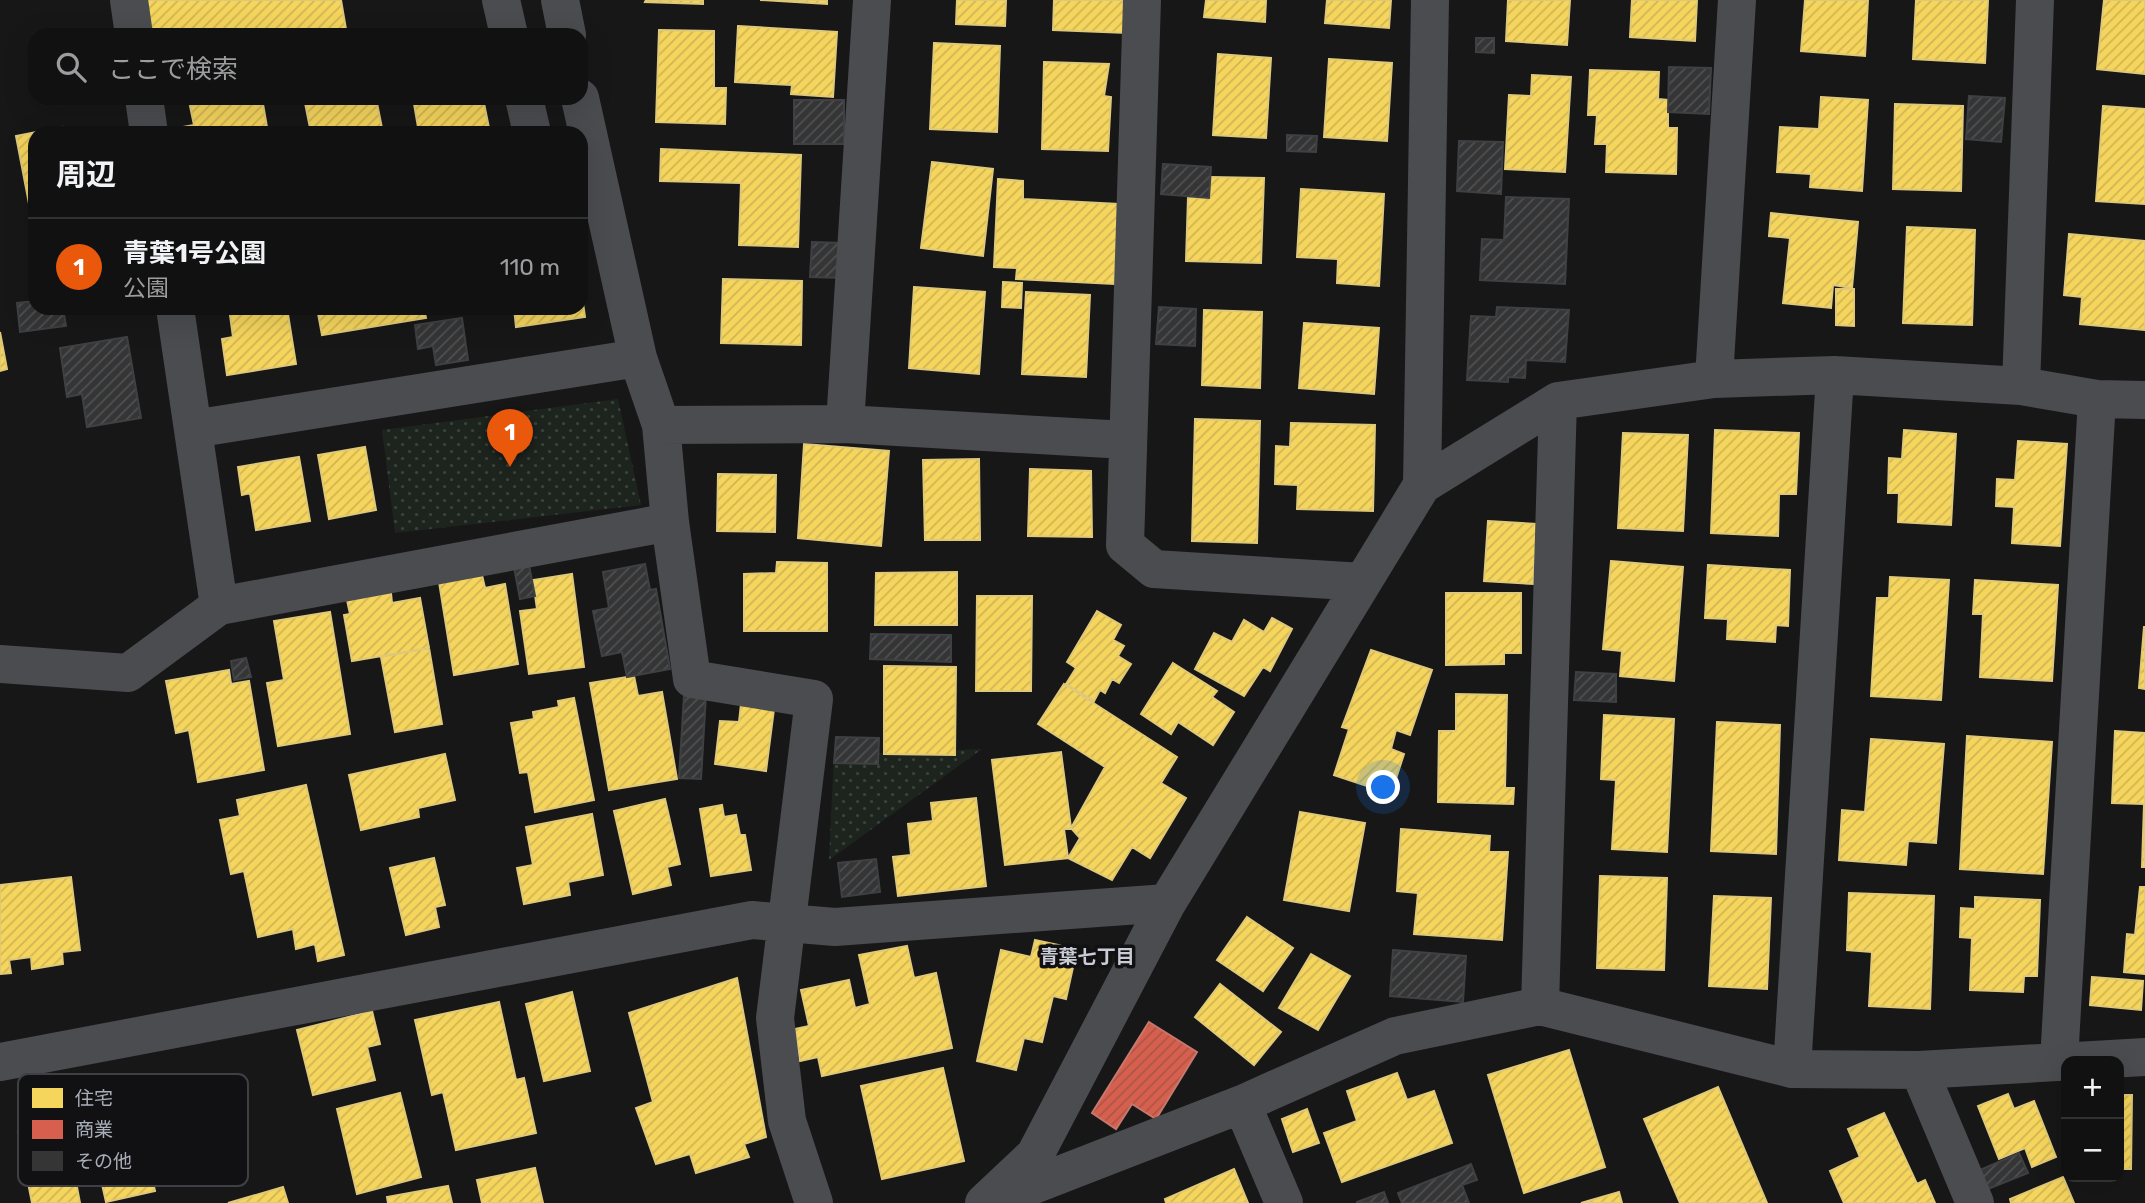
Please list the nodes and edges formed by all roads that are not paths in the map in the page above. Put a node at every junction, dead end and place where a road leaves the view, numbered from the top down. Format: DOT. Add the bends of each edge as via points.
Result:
graph roads {
  1 [pos="129,0"];
  2 [pos="501,0"];
  3 [pos="560,0"];
  4 [pos="872,0"];
  5 [pos="1142,0"];
  6 [pos="1430,0"];
  7 [pos="1737,0"];
  8 [pos="2035,0"];
  9 [pos="133,28"];
  10 [pos="507,28"];
  11 [pos="566,28"];
  12 [pos="145,105"];
  13 [pos="526,105"];
  14 [pos="581,105"];
  15 [pos="148,126"];
  16 [pos="530,126"];
  17 [pos="583,126"];
  18 [pos="588,174"];
  19 [pos="590,193"];
  20 [pos="176,315"];
  21 [pos="638,358"];
  22 [pos="1835,375"];
  23 [pos="1714,379"];
  24 [pos="2021,386"];
  25 [pos="2097,398"];
  26 [pos="2145,400"];
  27 [pos="1558,401"];
  28 [pos="845,424"];
  29 [pos="661,425"];
  30 [pos="193,429"];
  31 [pos="1126,440"];
  32 [pos="1422,485"];
  33 [pos="670,522"];
  34 [pos="1363,582"];
  35 [pos="219,606"];
  36 [pos="0,664"];
  37 [pos="1167,903"];
  38 [pos="788,923"];
  39 [pos="1540,1006"];
  40 [pos="2145,1057"];
  41 [pos="2059,1061"];
  42 [pos="0,1062"];
  43 [pos="1792,1069"];
  44 [pos="1919,1069"];
  45 [pos="1242,1104"];
  46 [pos="814,1203"];
  47 [pos="985,1203"];
  48 [pos="1283,1203"];
  49 [pos="1975,1203"];
  1 -- 9 [label="street"];
  2 -- 10 [label="street"];
  3 -- 11 [label="street"];
  4 -- 28 [label="street"];
  5 -- 31 [label="street"];
  6 -- 32 [label="street"];
  7 -- 23 [label="street"];
  8 -- 24 [label="street"];
  12 -- 15 [label="street"];
  13 -- 16 [label="street"];
  14 -- 17 [label="street"];
  18 -- 19 [label="street"];
  19 -- 21 [label="street"];
  20 -- 30 [label="street"];
  21 -- 29 [label="street"];
  21 -- 30 [label="street"];
  22 -- 23 [label="street"];
  22 -- 24 [label="street"];
  22 -- 43 [label="street"];
  23 -- 27 [label="street"];
  24 -- 25 [label="street"];
  25 -- 26 [label="street"];
  25 -- 41 [label="street"];
  27 -- 32 [label="street"];
  27 -- 39 [label="street"];
  28 -- 29 [label="street"];
  28 -- 31 [label="street"];
  29 -- 33 [label="street"];
  30 -- 35 [label="street"];
  31 -- 34 [label="street" via="1125,545 1154,569"];
  32 -- 34 [label="street"];
  33 -- 35 [label="street"];
  33 -- 38 [label="street" via="692,679 814,699"];
  34 -- 37 [label="street"];
  35 -- 36 [label="street" via="128,673"];
  37 -- 38 [label="street" via="835,928"];
  37 -- 47 [label="street" via="1035,1155"];
  38 -- 42 [label="street" via="752,920"];
  38 -- 46 [label="street" via="775,1018 787,1121"];
  39 -- 43 [label="street"];
  39 -- 45 [label="street" via="1395,1036"];
  40 -- 41 [label="street"];
  41 -- 44 [label="street"];
  43 -- 44 [label="street"];
  44 -- 49 [label="street"];
  45 -- 47 [label="street"];
  45 -- 48 [label="street"];
}
